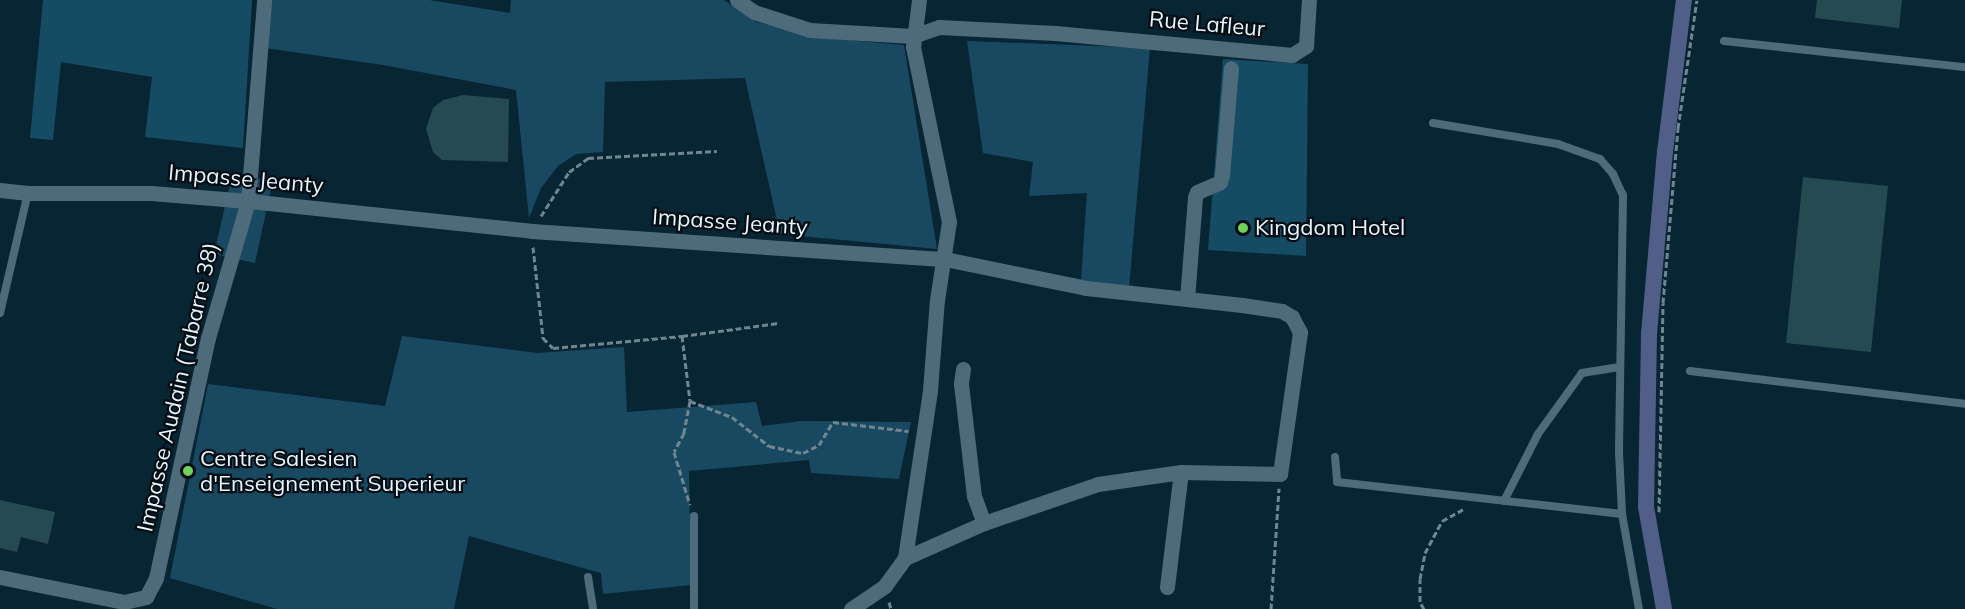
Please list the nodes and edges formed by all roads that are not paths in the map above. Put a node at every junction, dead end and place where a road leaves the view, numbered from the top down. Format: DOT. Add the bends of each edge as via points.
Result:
graph roads {
  1 [pos="264,0"];
  2 [pos="737,0"];
  3 [pos="919,0"];
  4 [pos="1309,0"];
  5 [pos="913,36"];
  6 [pos="1724,41"];
  7 [pos="1965,67"];
  8 [pos="1230,68"];
  9 [pos="1433,123"];
  10 [pos="0,190"];
  11 [pos="28,193"];
  12 [pos="248,201"];
  13 [pos="945,259"];
  14 [pos="1186,299"];
  15 [pos="0,314"];
  16 [pos="1620,367"];
  17 [pos="963,369"];
  18 [pos="1690,371"];
  19 [pos="1965,404"];
  20 [pos="1335,457"];
  21 [pos="1181,472"];
  22 [pos="1504,501"];
  23 [pos="1622,513"];
  24 [pos="694,516"];
  25 [pos="984,523"];
  26 [pos="905,558"];
  27 [pos="0,577"];
  28 [pos="588,577"];
  29 [pos="1167,587"];
  30 [pos="855,608"];
  31 [pos="593,609"];
  32 [pos="694,609"];
  33 [pos="1639,609"];
  1 -- 12 [label="street, Impasse Audain (Tabarre 38)"];
  2 -- 5 [label="street" via="754,12 810,30"];
  3 -- 5 [label="street"];
  4 -- 5 [label="street, Rue Lafleur" via="1306,46 1292,55 1055,33 939,27"];
  5 -- 13 [label="street" via="949,222"];
  6 -- 7 [label="lane"];
  8 -- 14 [label="street" via="1222,176 1220,182 1197,192 1195,198"];
  9 -- 16 [label="lane" via="1558,144 1600,159 1613,174 1623,195"];
  10 -- 11 [label="street, Impasse Jeanty"];
  11 -- 12 [label="street, Impasse Jeanty" via="151,193"];
  11 -- 15 [label="lane"];
  12 -- 13 [label="street, Impasse Jeanty" via="532,231"];
  12 -- 27 [label="street, Impasse Audain (Tabarre 38)" via="208,338 156,578 146,597 124,602"];
  13 -- 14 [label="street, Impasse Jeanty" via="1086,288"];
  13 -- 26 [label="street"];
  14 -- 21 [label="street, Impasse Jeanty" via="1282,311 1292,317 1300,332 1280,474"];
  16 -- 22 [label="lane" via="1582,373 1538,435"];
  16 -- 23 [label="lane"];
  17 -- 25 [label="street" via="961,384 974,496"];
  18 -- 19 [label="lane"];
  20 -- 22 [label="lane" via="1337,482"];
  21 -- 25 [label="street" via="1098,484"];
  21 -- 29 [label="street"];
  22 -- 23 [label="lane"];
  23 -- 33 [label="lane"];
  24 -- 32 [label="lane"];
  25 -- 26 [label="street"];
  26 -- 30 [label="street" via="885,585"];
  28 -- 31 [label="lane"];
}
